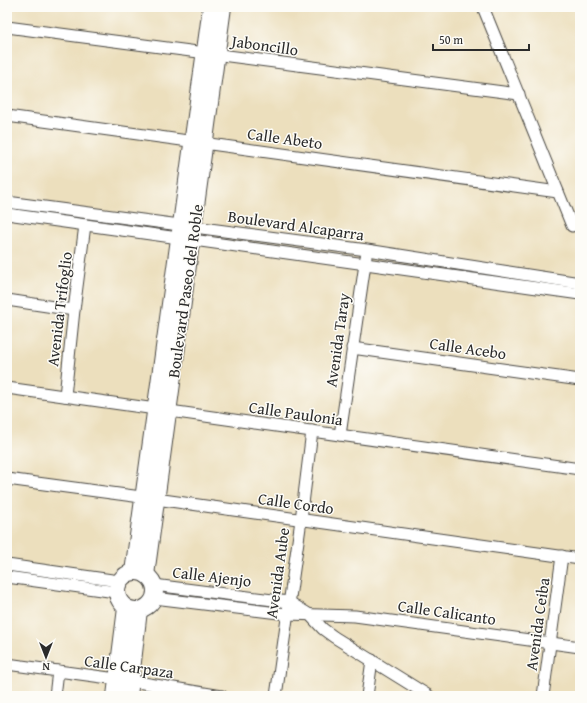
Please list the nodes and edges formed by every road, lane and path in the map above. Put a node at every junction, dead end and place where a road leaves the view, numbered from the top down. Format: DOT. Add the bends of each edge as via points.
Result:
graph roads {
  1 [pos="211,7"];
  2 [pos="223,7"];
  3 [pos="484,7"];
  4 [pos="7,27"];
  5 [pos="211,53"];
  6 [pos="519,94"];
  7 [pos="7,116"];
  8 [pos="198,142"];
  9 [pos="558,192"];
  10 [pos="7,202"];
  11 [pos="7,214"];
  12 [pos="85,225"];
  13 [pos="572,226"];
  14 [pos="186,233"];
  15 [pos="367,250"];
  16 [pos="364,264"];
  17 [pos="580,283"];
  18 [pos="580,294"];
  19 [pos="7,300"];
  20 [pos="74,310"];
  21 [pos="352,348"];
  22 [pos="580,380"];
  23 [pos="7,388"];
  24 [pos="65,396"];
  25 [pos="162,410"];
  26 [pos="312,431"];
  27 [pos="340,435"];
  28 [pos="580,469"];
  29 [pos="7,479"];
  30 [pos="150,498"];
  31 [pos="301,520"];
  32 [pos="562,556"];
  33 [pos="580,559"];
  34 [pos="7,565"];
  35 [pos="7,577"];
  36 [pos="147,583"];
  37 [pos="118,586"];
  38 [pos="289,602"];
  39 [pos="133,609"];
  40 [pos="287,614"];
  41 [pos="310,615"];
  42 [pos="550,643"];
  43 [pos="580,647"];
  44 [pos="372,660"];
  45 [pos="7,664"];
  46 [pos="58,671"];
  47 [pos="126,686"];
  48 [pos="55,696"];
  49 [pos="115,696"];
  50 [pos="222,696"];
  51 [pos="276,696"];
  52 [pos="367,696"];
  53 [pos="429,696"];
  54 [pos="543,696"];
  1 -- 5 [label="street, Boulevard Paseo del Roble"];
  2 -- 5 [label="street, Boulevard Paseo del Roble"];
  3 -- 6 [label="street"];
  4 -- 5 [label="street, Jaboncillo"];
  5 -- 6 [label="street, Jaboncillo"];
  5 -- 8 [label="street, Boulevard Paseo del Roble"];
  6 -- 9 [label="street"];
  7 -- 8 [label="street, Calle Abeto"];
  8 -- 9 [label="street, Calle Abeto"];
  8 -- 14 [label="street, Boulevard Paseo del Roble"];
  9 -- 13 [label="street"];
  10 -- 14 [label="street, Boulevard Alcaparra"];
  11 -- 12 [label="street, Boulevard Alcaparra"];
  12 -- 14 [label="street, Boulevard Alcaparra"];
  12 -- 20 [label="street, Avenida Trifoglio"];
  14 -- 15 [label="street, Boulevard Alcaparra"];
  14 -- 16 [label="street, Boulevard Alcaparra"];
  14 -- 25 [label="street, Boulevard Paseo del Roble"];
  15 -- 16 [label="street, Avenida Taray"];
  15 -- 17 [label="street, Boulevard Alcaparra"];
  16 -- 18 [label="street, Boulevard Alcaparra"];
  16 -- 21 [label="street, Avenida Taray"];
  19 -- 20 [label="street"];
  20 -- 24 [label="street, Avenida Trifoglio"];
  21 -- 22 [label="street, Calle Acebo"];
  21 -- 27 [label="street, Avenida Taray"];
  23 -- 24 [label="street, Calle Paulonia"];
  24 -- 25 [label="street, Calle Paulonia"];
  25 -- 26 [label="street, Calle Paulonia"];
  25 -- 30 [label="street, Boulevard Paseo del Roble"];
  26 -- 27 [label="street, Calle Paulonia"];
  26 -- 31 [label="street, Avenida Aube"];
  27 -- 28 [label="street, Calle Paulonia"];
  29 -- 30 [label="street, Calle Cordo"];
  30 -- 31 [label="street, Calle Cordo"];
  30 -- 36 [label="street, Boulevard Paseo del Roble"];
  31 -- 32 [label="street, Calle Cordo"];
  31 -- 38 [label="street, Avenida Aube"];
  32 -- 33 [label="street, Calle Cordo"];
  32 -- 42 [label="street, Avenida Ceiba"];
  34 -- 37 [label="street"];
  35 -- 37 [label="street"];
  36 -- 37 [label="street" via="127,574"];
  36 -- 38 [label="street, Calle Ajenjo"];
  36 -- 39 [label="street" via="151,604 146,608"];
  36 -- 40 [label="street, Calle Ajenjo"];
  37 -- 39 [label="street" via="122,606"];
  38 -- 40 [label="street, Avenida Aube"];
  38 -- 41 [label="street, Calle Ajenjo"];
  39 -- 47 [label="street"];
  40 -- 41 [label="street, Calle Ajenjo"];
  40 -- 51 [label="street, Avenida Aube"];
  41 -- 42 [label="street, Calle Calicanto" via="355,616"];
  41 -- 44 [label="street, Calle Ajenjo" via="323,629"];
  42 -- 43 [label="street, Calle Calicanto"];
  42 -- 54 [label="street, Avenida Ceiba"];
  44 -- 52 [label="street"];
  44 -- 53 [label="street, Calle Ajenjo"];
  45 -- 46 [label="street, Calle Carpaza"];
  46 -- 47 [label="street, Calle Carpaza"];
  46 -- 48 [label="street"];
  47 -- 49 [label="street"];
  47 -- 50 [label="street, Calle Carpaza"];
}
